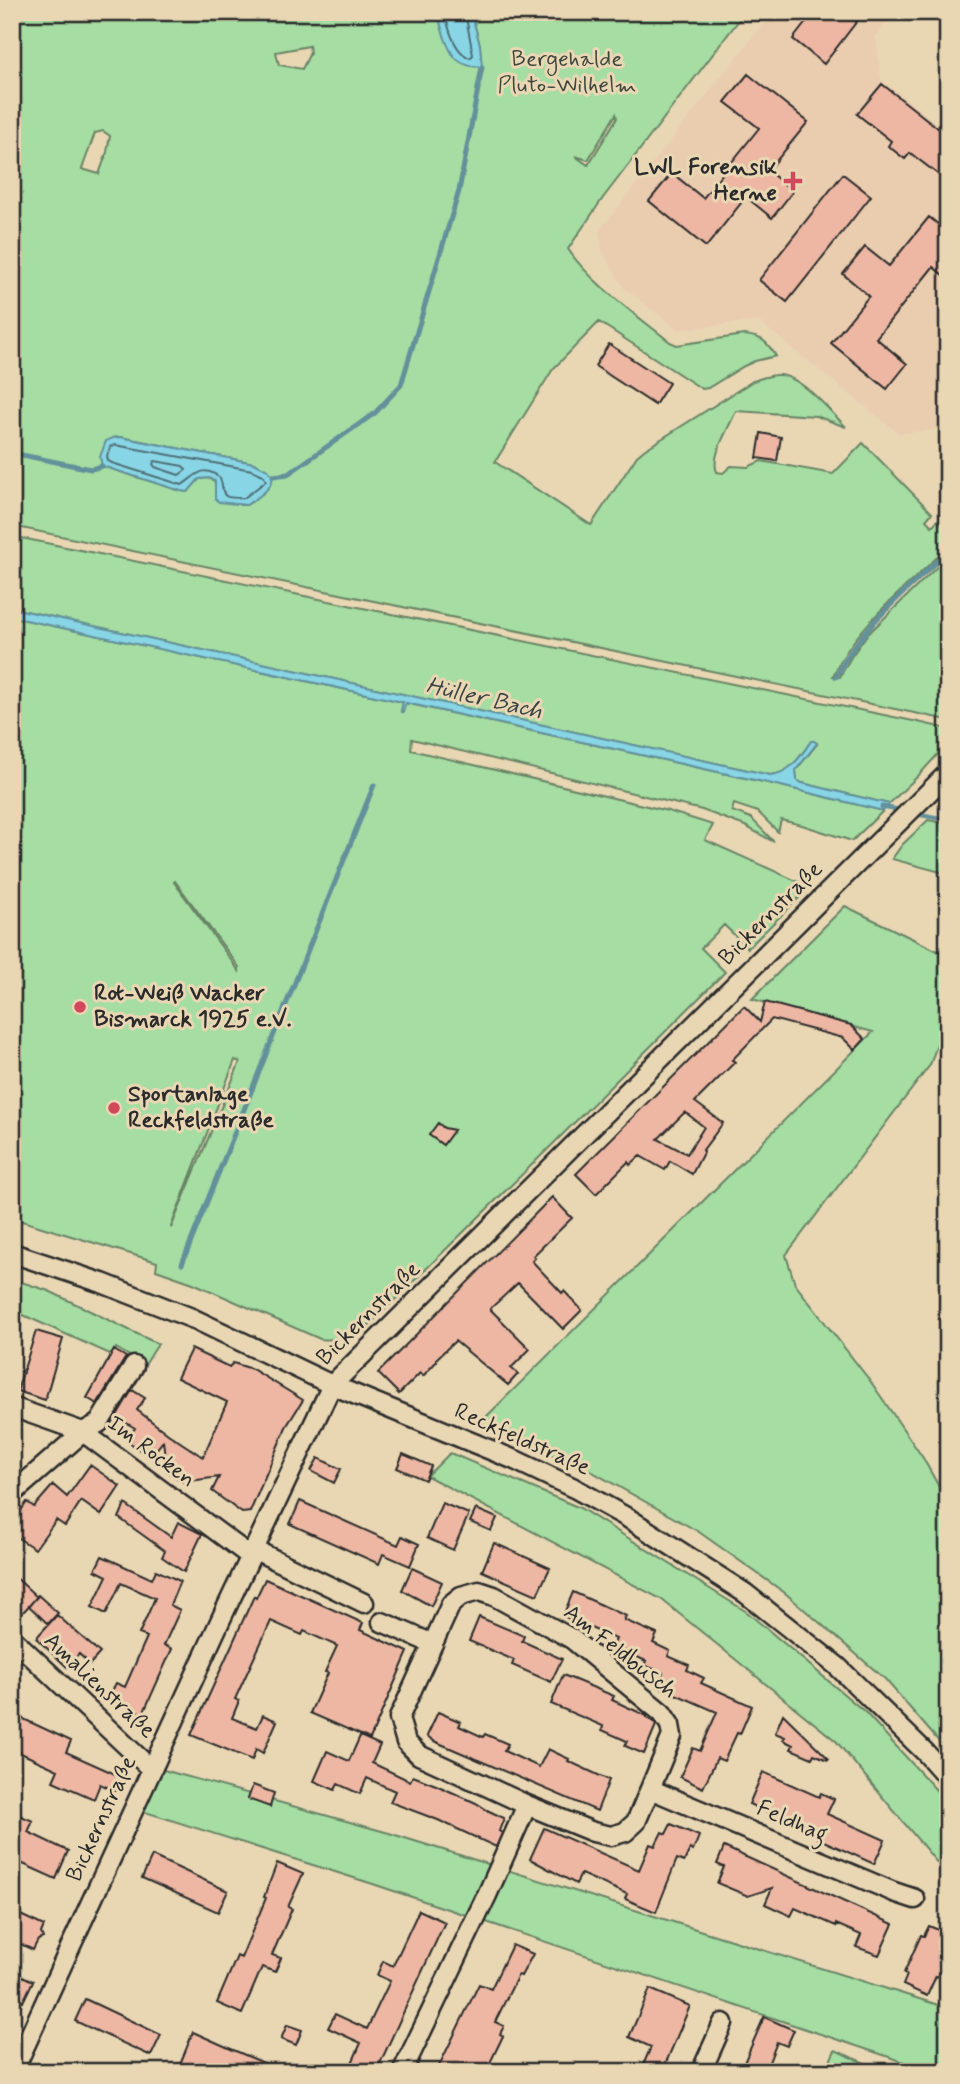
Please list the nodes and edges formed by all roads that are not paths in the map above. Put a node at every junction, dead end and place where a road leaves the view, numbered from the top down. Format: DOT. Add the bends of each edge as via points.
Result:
graph roads {
  1 [pos="948,774"];
  2 [pos="12,1253"];
  3 [pos="134,1366"];
  4 [pos="332,1385"];
  5 [pos="12,1406"];
  6 [pos="83,1432"];
  7 [pos="12,1494"];
  8 [pos="252,1553"];
  9 [pos="364,1603"];
  10 [pos="382,1622"];
  11 [pos="12,1638"];
  12 [pos="433,1644"];
  13 [pos="152,1770"];
  14 [pos="948,1778"];
  15 [pos="650,1789"];
  16 [pos="527,1805"];
  17 [pos="915,1899"];
  18 [pos="723,2023"];
  19 [pos="13,2072"];
  20 [pos="402,2072"];
  21 [pos="701,2072"];
  1 -- 4 [label="street, Bickernstraße"];
  2 -- 4 [label="street, Reckfeldstraße" via="194,1319"];
  3 -- 6 [label="street" via="99,1423"];
  4 -- 8 [label="street, Bickernstraße"];
  4 -- 14 [label="street, Reckfeldstraße" via="515,1460 628,1518 745,1593 837,1666"];
  5 -- 6 [label="street, Im Rocken"];
  6 -- 7 [label="street"];
  6 -- 8 [label="street, Im Rocken"];
  8 -- 9 [label="street, Im Rocken"];
  8 -- 13 [label="street, Bickernstraße"];
  10 -- 12 [label="street"];
  11 -- 13 [label="street, Amalienstraße"];
  12 -- 15 [label="street, Am Feldbusch" via="451,1604 479,1591 572,1639 662,1713 670,1725 672,1736"];
  12 -- 16 [label="street, Am Feldbusch" via="399,1718 406,1742 419,1755"];
  13 -- 19 [label="street, Bickernstraße"];
  15 -- 16 [label="street, Am Feldbusch" via="636,1822 611,1836"];
  15 -- 17 [label="street, Feldhag"];
  16 -- 20 [label="street"];
  18 -- 21 [label="street"];
}
